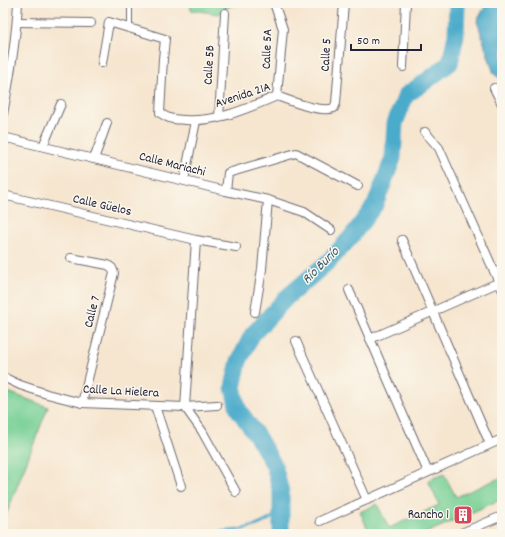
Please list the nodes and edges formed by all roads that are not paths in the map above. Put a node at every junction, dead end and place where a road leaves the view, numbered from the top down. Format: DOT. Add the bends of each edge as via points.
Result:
graph roads {
  1 [pos="18,3"];
  2 [pos="130,3"];
  3 [pos="274,3"];
  4 [pos="344,3"];
  5 [pos="406,3"];
  6 [pos="224,13"];
  7 [pos="17,22"];
  8 [pos="91,23"];
  9 [pos="130,28"];
  10 [pos="102,62"];
  11 [pos="403,67"];
  12 [pos="6,79"];
  13 [pos="494,88"];
  14 [pos="278,96"];
  15 [pos="61,104"];
  16 [pos="502,104"];
  17 [pos="334,108"];
  18 [pos="3,114"];
  19 [pos="219,118"];
  20 [pos="196,121"];
  21 [pos="106,123"];
  22 [pos="425,132"];
  23 [pos="3,137"];
  24 [pos="43,146"];
  25 [pos="94,159"];
  26 [pos="184,180"];
  27 [pos="358,186"];
  28 [pos="226,191"];
  29 [pos="3,195"];
  30 [pos="268,200"];
  31 [pos="331,230"];
  32 [pos="196,240"];
  33 [pos="402,240"];
  34 [pos="236,247"];
  35 [pos="71,258"];
  36 [pos="501,284"];
  37 [pos="349,290"];
  38 [pos="432,311"];
  39 [pos="256,312"];
  40 [pos="370,339"];
  41 [pos="296,341"];
  42 [pos="3,377"];
  43 [pos="82,403"];
  44 [pos="155,406"];
  45 [pos="217,406"];
  46 [pos="185,407"];
  47 [pos="502,439"];
  48 [pos="490,444"];
  49 [pos="428,472"];
  50 [pos="181,486"];
  51 [pos="236,492"];
  52 [pos="367,500"];
  53 [pos="502,516"];
  54 [pos="320,521"];
  55 [pos="459,534"];
  1 -- 7 [label="street"];
  2 -- 9 [label="lane"];
  3 -- 14 [label="street, Calle 5A" via="283,29"];
  4 -- 17 [label="street, Calle 5"];
  5 -- 11 [label="street"];
  6 -- 19 [label="street, Calle 5B"];
  7 -- 8 [label="street"];
  7 -- 12 [label="street"];
  9 -- 10 [label="street" via="109,22"];
  9 -- 20 [label="street, Avenida 21A" via="165,39 160,112 168,118"];
  12 -- 18 [label="street"];
  13 -- 16 [label="street"];
  14 -- 17 [label="street, Avenida 21A" via="294,103 328,110"];
  14 -- 19 [label="street, Avenida 21A"];
  15 -- 24 [label="street"];
  19 -- 20 [label="street, Avenida 21A"];
  20 -- 26 [label="street"];
  21 -- 25 [label="street"];
  22 -- 36 [label="street" via="440,148"];
  23 -- 24 [label="street, Calle Mariachi"];
  24 -- 25 [label="street, Calle Mariachi"];
  25 -- 26 [label="street, Calle Mariachi"];
  26 -- 28 [label="street, Calle Mariachi"];
  27 -- 28 [label="street" via="296,153 228,174"];
  28 -- 30 [label="street, Calle Mariachi"];
  29 -- 32 [label="street, Calle Güelos"];
  30 -- 31 [label="street, Calle Mariachi" via="304,212"];
  30 -- 39 [label="street"];
  32 -- 34 [label="street, Calle Güelos"];
  32 -- 46 [label="street"];
  33 -- 38 [label="street"];
  35 -- 43 [label="street, Calle 7" via="108,265 114,272"];
  36 -- 38 [label="street"];
  37 -- 40 [label="street"];
  38 -- 40 [label="street"];
  38 -- 48 [label="street"];
  40 -- 49 [label="street"];
  41 -- 52 [label="street"];
  42 -- 43 [label="street, Calle La Hielera" via="47,394"];
  43 -- 44 [label="street, Calle La Hielera"];
  44 -- 46 [label="street, Calle La Hielera"];
  44 -- 50 [label="street"];
  45 -- 46 [label="street, Calle La Hielera"];
  46 -- 51 [label="street" via="202,431"];
  47 -- 48 [label="street"];
  48 -- 49 [label="street"];
  49 -- 52 [label="street"];
  52 -- 54 [label="street"];
  53 -- 55 [label="street"];
}
